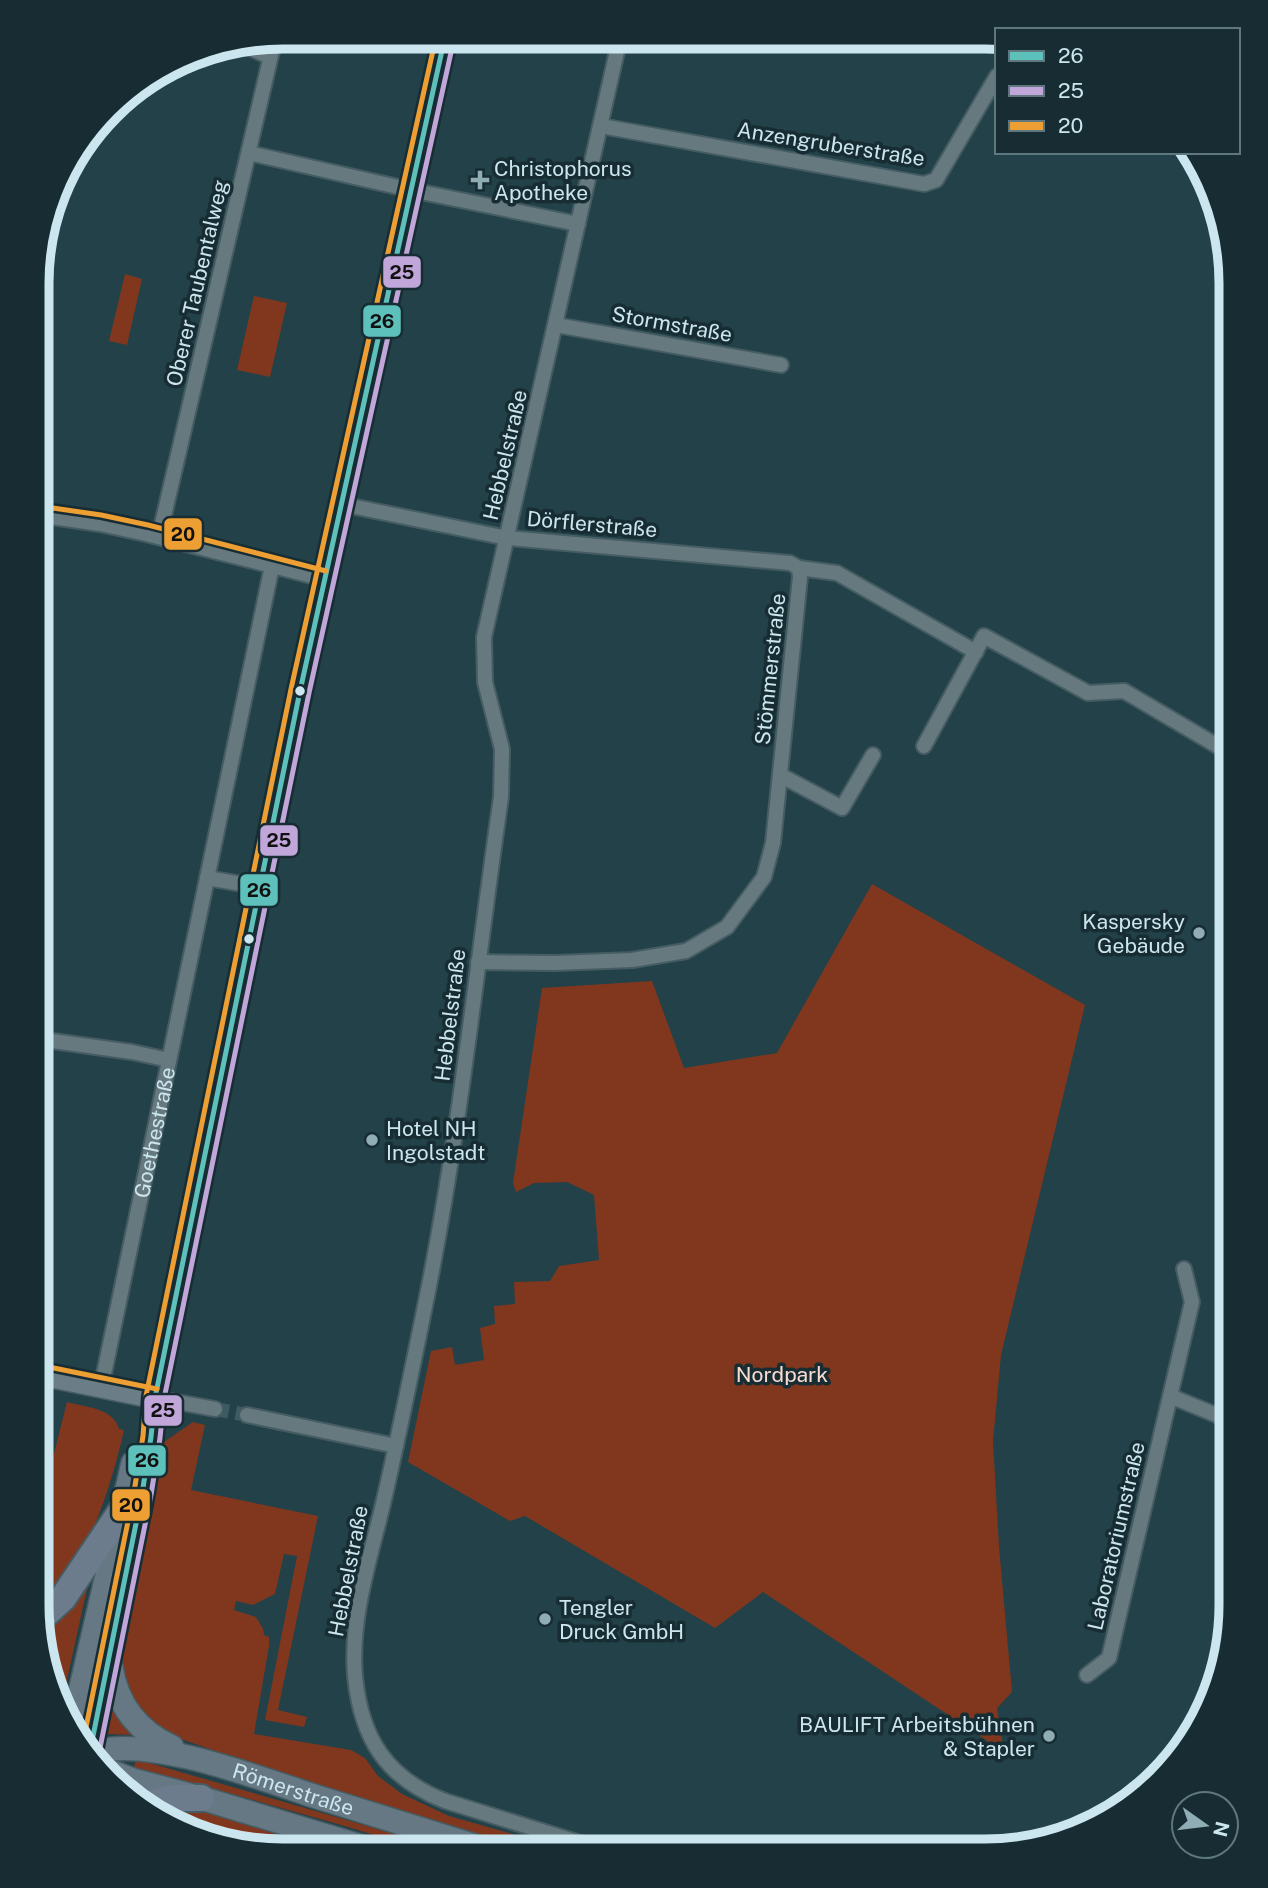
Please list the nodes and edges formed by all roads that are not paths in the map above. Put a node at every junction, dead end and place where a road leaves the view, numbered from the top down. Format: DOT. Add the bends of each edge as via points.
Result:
graph roads {
  1 [pos="272,50"];
  2 [pos="442,50"];
  3 [pos="617,50"];
  4 [pos="257,51"];
  5 [pos="270,57"];
  6 [pos="995,79"];
  7 [pos="601,125"];
  8 [pos="249,153"];
  9 [pos="411,190"];
  10 [pos="579,225"];
  11 [pos="556,325"];
  12 [pos="780,365"];
  13 [pos="341,504"];
  14 [pos="49,517"];
  15 [pos="159,537"];
  16 [pos="507,538"];
  17 [pos="272,566"];
  18 [pos="799,568"];
  19 [pos="324,579"];
  20 [pos="975,652"];
  21 [pos="924,746"];
  22 [pos="1219,747"];
  23 [pos="873,755"];
  24 [pos="780,775"];
  25 [pos="207,878"];
  26 [pos="260,887"];
  27 [pos="478,961"];
  28 [pos="49,1041"];
  29 [pos="169,1060"];
  30 [pos="1184,1269"];
  31 [pos="49,1377"];
  32 [pos="101,1388"];
  33 [pos="1170,1396"];
  34 [pos="155,1398"];
  35 [pos="215,1409"];
  36 [pos="247,1415"];
  37 [pos="1218,1416"];
  38 [pos="396,1446"];
  39 [pos="122,1510"];
  40 [pos="49,1610"];
  41 [pos="110,1661"];
  42 [pos="1087,1675"];
  43 [pos="75,1712"];
  44 [pos="92,1740"];
  45 [pos="101,1751"];
  46 [pos="201,1761"];
  47 [pos="126,1777"];
  48 [pos="201,1798"];
  49 [pos="157,1802"];
  50 [pos="337,1839"];
  51 [pos="453,1839"];
  52 [pos="568,1839"];
  1 -- 5 [label="street, Oberer Taubentalweg"];
  2 -- 9 [label="main road"];
  3 -- 7 [label="street, Hebbelstraße"];
  4 -- 5 [label="street"];
  5 -- 8 [label="street, Oberer Taubentalweg"];
  6 -- 7 [label="street, Anzengruberstraße" via="936,180 924,184"];
  7 -- 10 [label="street, Hebbelstraße"];
  8 -- 9 [label="street"];
  8 -- 15 [label="street, Oberer Taubentalweg"];
  9 -- 10 [label="street"];
  9 -- 13 [label="main road"];
  10 -- 11 [label="street, Hebbelstraße"];
  11 -- 12 [label="street, Stormstraße"];
  11 -- 16 [label="street, Hebbelstraße"];
  13 -- 16 [label="street, Dörflerstraße"];
  13 -- 19 [label="main road"];
  14 -- 15 [label="street"];
  15 -- 17 [label="street"];
  16 -- 18 [label="street, Dörflerstraße" via="790,562"];
  16 -- 27 [label="street, Hebbelstraße" via="484,637 485,682 502,749 501,797"];
  17 -- 19 [label="street"];
  17 -- 25 [label="street, Goethestraße"];
  18 -- 20 [label="street, Dörflerstraße" via="837,573"];
  18 -- 24 [label="street, Stömmerstraße"];
  19 -- 26 [label="main road"];
  20 -- 21 [label="street"];
  20 -- 22 [label="street" via="984,636 1088,693 1124,691"];
  23 -- 24 [label="street, Stömmerstraße" via="842,808"];
  24 -- 27 [label="street, Stömmerstraße" via="774,843 764,877 726,927 686,951 634,960"];
  25 -- 26 [label="street"];
  25 -- 29 [label="street, Goethestraße"];
  26 -- 34 [label="main road"];
  27 -- 38 [label="street, Hebbelstraße" via="448,1175"];
  28 -- 29 [label="street"];
  29 -- 32 [label="street, Goethestraße"];
  30 -- 33 [label="street, Laboratoriumstraße" via="1192,1302"];
  31 -- 32 [label="street"];
  32 -- 34 [label="street"];
  33 -- 37 [label="street"];
  33 -- 42 [label="street, Laboratoriumstraße" via="1109,1657"];
  34 -- 35 [label="street"];
  34 -- 39 [label="main road" via="141,1428"];
  34 -- 41 [label="main road" via="153,1435"];
  36 -- 38 [label="street"];
  38 -- 52 [label="street, Hebbelstraße" via="357,1618 354,1650 365,1723 385,1761 430,1795"];
  39 -- 40 [label="highway" via="63,1598"];
  39 -- 43 [label="main road"];
  41 -- 44 [label="main road"];
  41 -- 46 [label="main road" via="121,1700 138,1724 160,1742"];
  45 -- 46 [label="main road, Römerstraße" via="136,1748"];
  46 -- 51 [label="main road, Römerstraße"];
  47 -- 48 [label="main road, Römerstraße"];
  48 -- 49 [label="highway"];
  48 -- 50 [label="main road, Römerstraße"];
}
